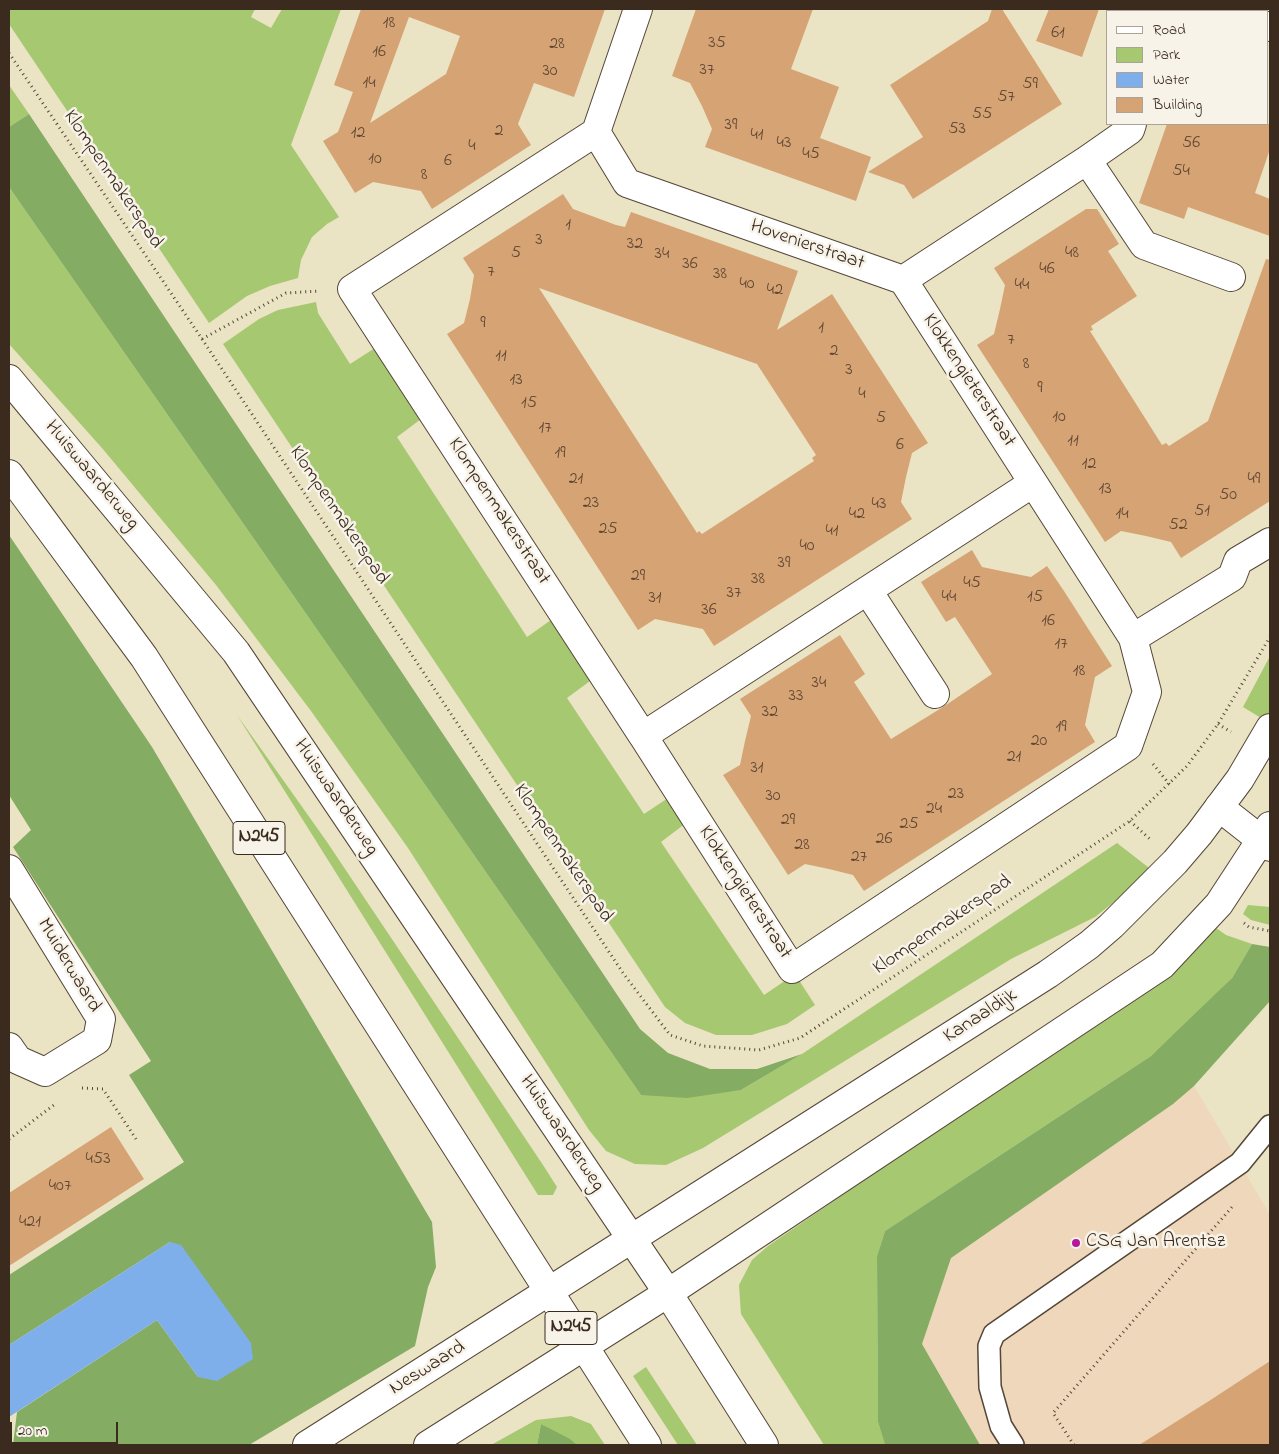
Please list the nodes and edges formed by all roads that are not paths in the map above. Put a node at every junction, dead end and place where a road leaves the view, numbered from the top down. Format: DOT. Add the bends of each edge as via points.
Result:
graph roads {
  1 [pos="638,9"];
  2 [pos="1132,125"];
  3 [pos="596,132"];
  4 [pos="1087,160"];
  5 [pos="1231,277"];
  6 [pos="903,280"];
  7 [pos="9,379"];
  8 [pos="9,474"];
  9 [pos="1033,483"];
  10 [pos="1270,542"];
  11 [pos="868,591"];
  12 [pos="1133,638"];
  13 [pos="935,694"];
  14 [pos="1270,728"];
  15 [pos="643,736"];
  16 [pos="1219,807"];
  17 [pos="1268,838"];
  18 [pos="12,879"];
  19 [pos="9,1047"];
  20 [pos="1270,1126"];
  21 [pos="632,1240"];
  22 [pos="548,1293"];
  23 [pos="668,1293"];
  24 [pos="583,1347"];
  25 [pos="307,1445"];
  26 [pos="428,1445"];
  27 [pos="647,1445"];
  28 [pos="764,1445"];
  29 [pos="1013,1445"];
  1 -- 3 [label="main road"];
  2 -- 4 [label="main road" via="1130,130"];
  3 -- 6 [label="main road, Hovenierstraat" via="627,183"];
  3 -- 15 [label="main road, Klompenmakerstraat" via="352,289"];
  4 -- 5 [label="main road" via="1144,245"];
  4 -- 6 [label="main road"];
  6 -- 9 [label="main road, Klokkengieterstraat"];
  7 -- 21 [label="main road, Huiswaarderweg" via="236,652"];
  8 -- 22 [label="main road, N245" via="144,657"];
  9 -- 11 [label="main road"];
  9 -- 12 [label="main road, Klokkengieterstraat"];
  10 -- 12 [label="main road" via="1238,561 1232,577"];
  11 -- 13 [label="main road"];
  11 -- 15 [label="main road"];
  12 -- 15 [label="main road, Klokkengieterstraat" via="1147,692 1128,746 792,969"];
  14 -- 16 [label="main road, Kanaaldijk"];
  16 -- 17 [label="main road"];
  16 -- 21 [label="main road, Kanaaldijk" via="1175,862 1089,945"];
  17 -- 23 [label="main road" via="1219,904 1162,965"];
  18 -- 19 [label="main road, Muiderwaard" via="101,1019 97,1040 45,1072 18,1060"];
  20 -- 29 [label="lane" via="1240,1163 994,1334 989,1346 990,1387 1001,1426"];
  21 -- 22 [label="main road"];
  21 -- 23 [label="main road, Huiswaarderweg"];
  22 -- 24 [label="main road, N245"];
  22 -- 25 [label="main road, Neswaard"];
  23 -- 24 [label="main road"];
  23 -- 28 [label="main road, Huiswaarderweg"];
  24 -- 26 [label="main road"];
  24 -- 27 [label="main road, N245"];
}
